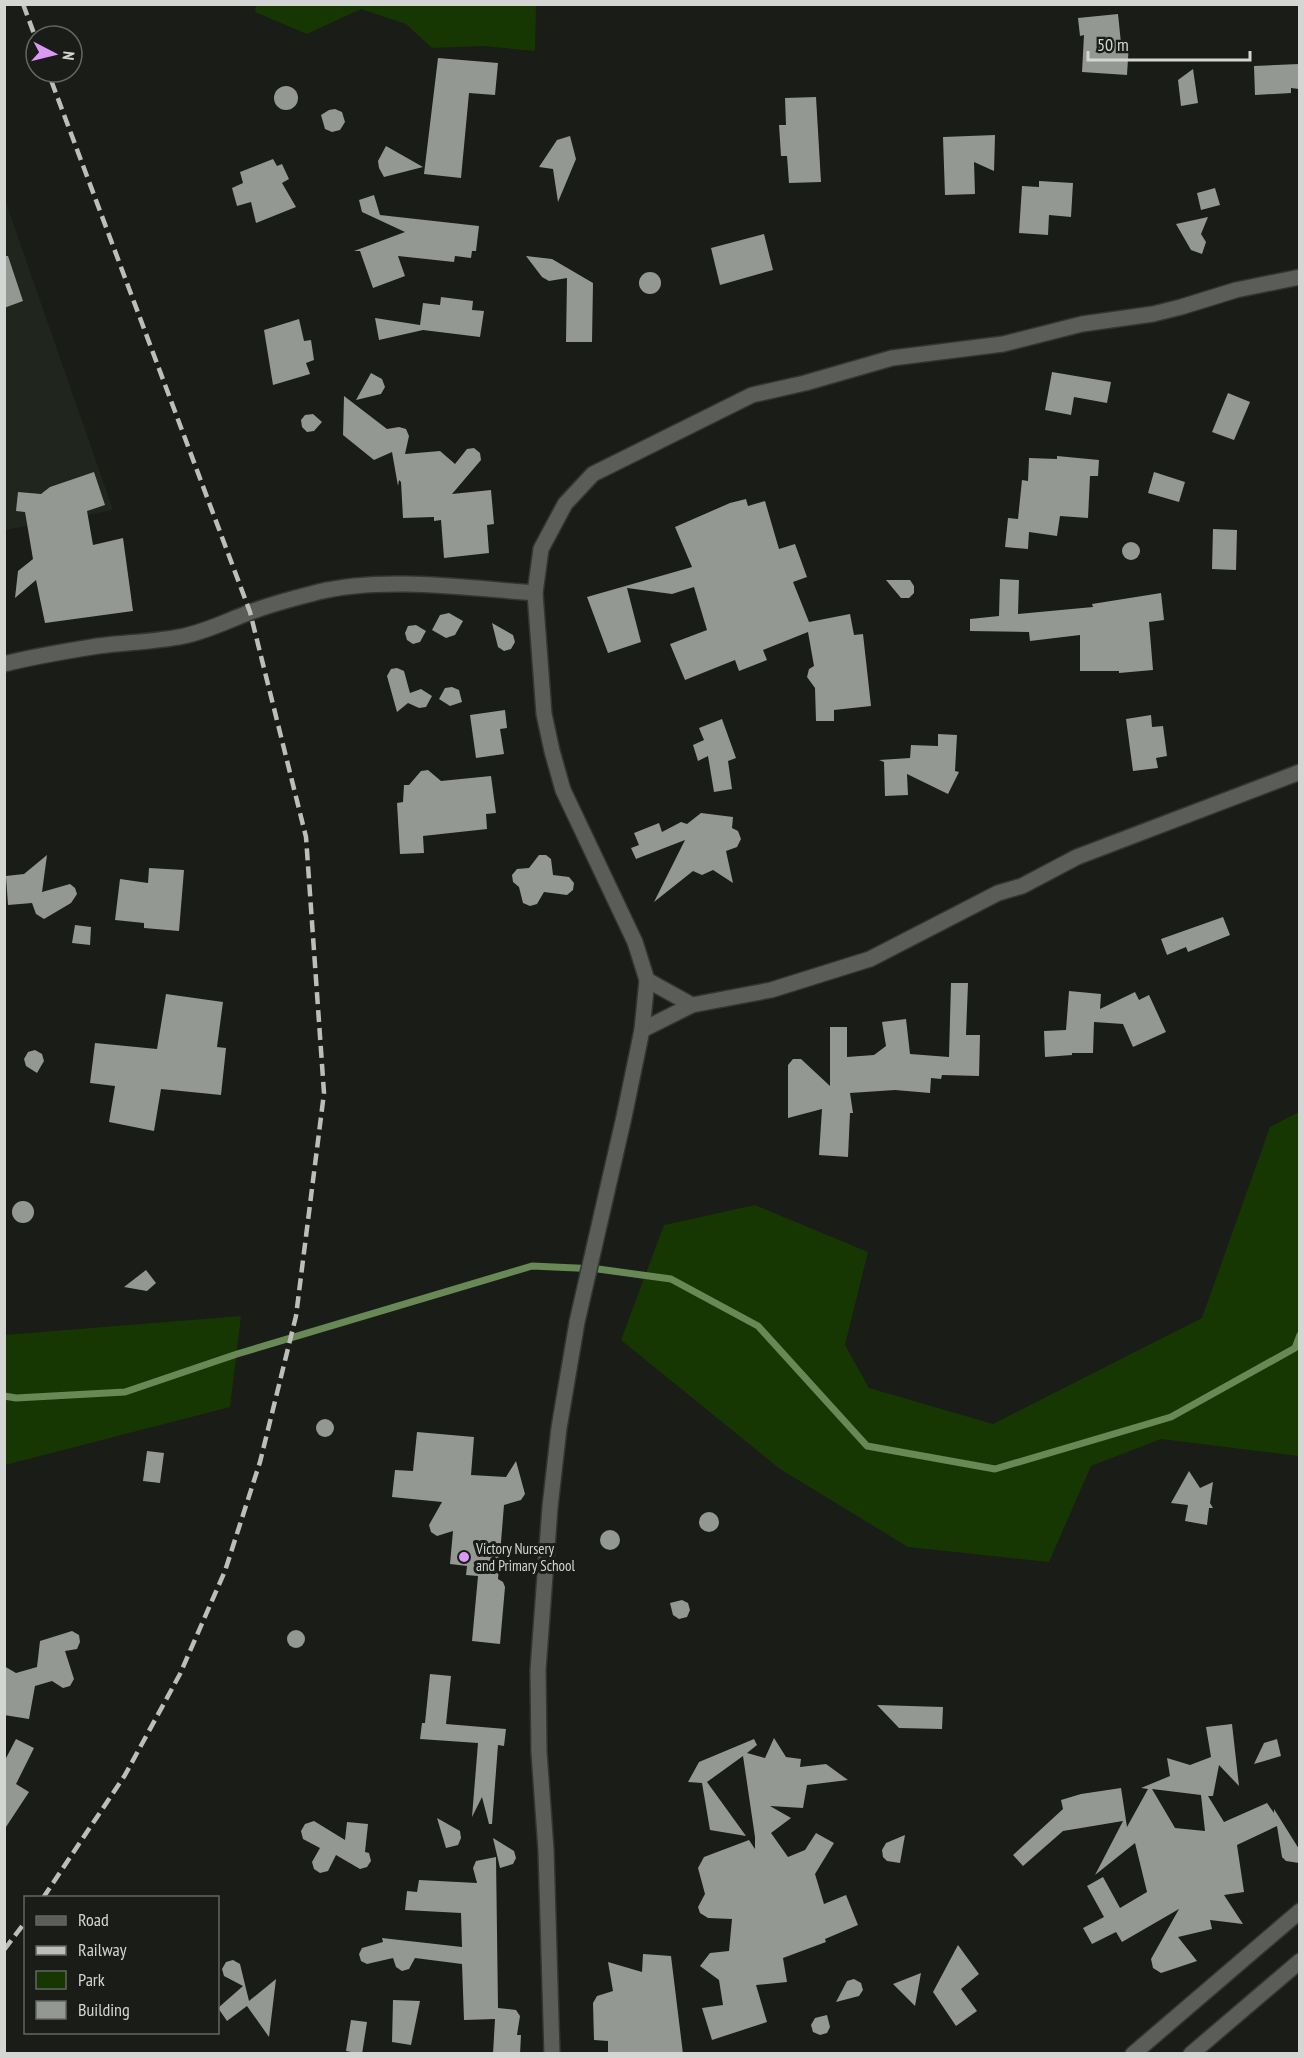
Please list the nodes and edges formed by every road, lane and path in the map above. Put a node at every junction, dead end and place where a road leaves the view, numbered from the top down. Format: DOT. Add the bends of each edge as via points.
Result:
graph roads {
  1 [pos="1299,277"];
  2 [pos="535,592"];
  3 [pos="4,663"];
  4 [pos="1299,772"];
  5 [pos="647,980"];
  6 [pos="692,1005"];
  7 [pos="642,1030"];
  8 [pos="1299,1911"];
  9 [pos="1299,1961"];
  10 [pos="552,2054"];
  11 [pos="1132,2054"];
  12 [pos="1191,2054"];
  1 -- 2 [label="street" via="1153,314 1082,324 1003,344 892,358 752,395 593,474 565,504 541,549"];
  2 -- 3 [label="street" via="361,585 278,603 188,635"];
  2 -- 5 [label="street" via="544,714 563,790 635,942"];
  4 -- 6 [label="street" via="1077,857 870,958 771,990"];
  5 -- 6 [label="street"];
  5 -- 7 [label="street"];
  6 -- 7 [label="street"];
  7 -- 10 [label="street" via="577,1322 550,1507 538,1670"];
  8 -- 11 [label="street"];
  9 -- 12 [label="street"];
}
